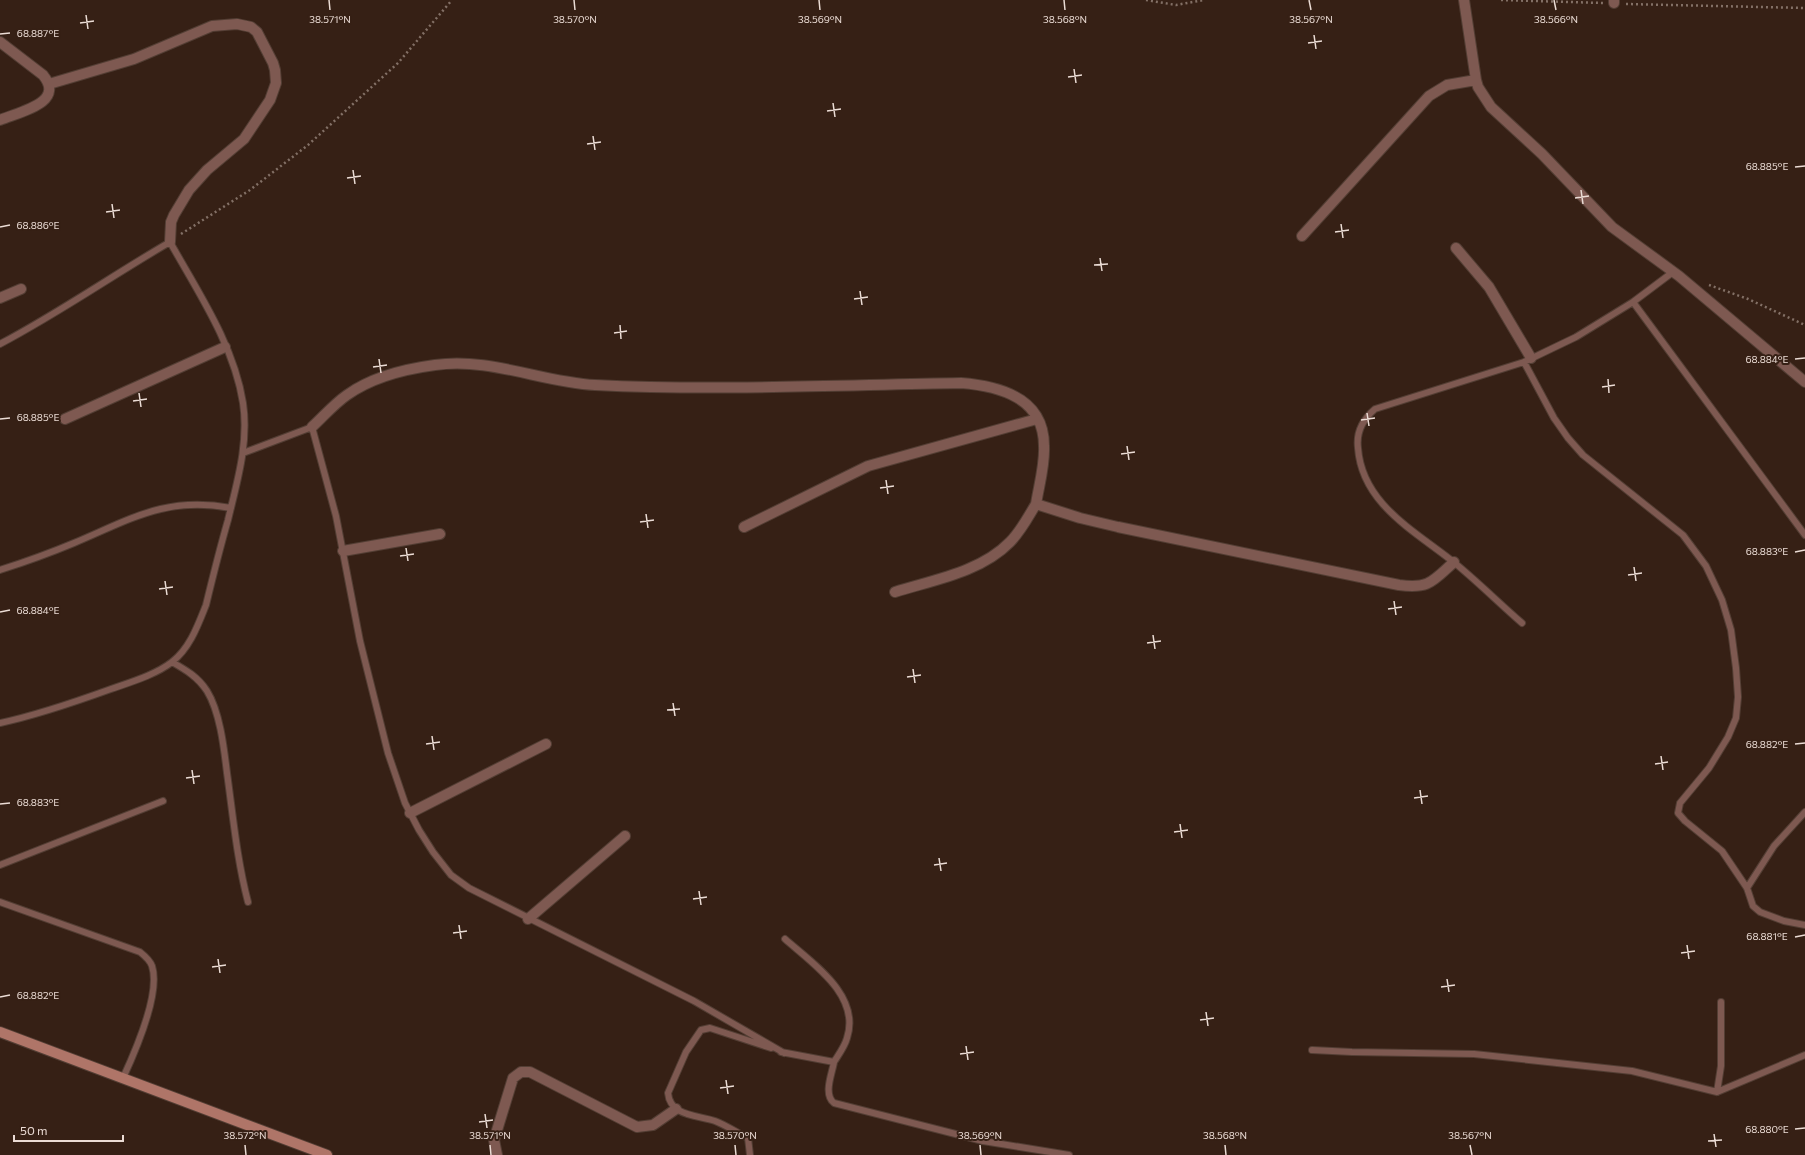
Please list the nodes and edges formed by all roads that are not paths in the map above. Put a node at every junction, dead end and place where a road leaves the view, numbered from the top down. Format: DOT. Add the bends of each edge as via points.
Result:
graph roads {
  1 [pos="1464,0"];
  2 [pos="0,42"];
  3 [pos="1476,80"];
  4 [pos="48,84"];
  5 [pos="0,120"];
  6 [pos="1302,236"];
  7 [pos="170,242"];
  8 [pos="1456,248"];
  9 [pos="1673,272"];
  10 [pos="21,289"];
  11 [pos="0,298"];
  12 [pos="1633,302"];
  13 [pos="0,344"];
  14 [pos="225,347"];
  15 [pos="1528,360"];
  16 [pos="1805,382"];
  17 [pos="65,419"];
  18 [pos="1037,419"];
  19 [pos="312,427"];
  20 [pos="243,453"];
  21 [pos="1036,504"];
  22 [pos="231,508"];
  23 [pos="744,527"];
  24 [pos="440,534"];
  25 [pos="1805,535"];
  26 [pos="343,551"];
  27 [pos="1454,562"];
  28 [pos="0,570"];
  29 [pos="895,592"];
  30 [pos="1522,623"];
  31 [pos="172,662"];
  32 [pos="0,723"];
  33 [pos="546,744"];
  34 [pos="163,801"];
  35 [pos="1805,812"];
  36 [pos="410,814"];
  37 [pos="625,836"];
  38 [pos="0,865"];
  39 [pos="1747,888"];
  40 [pos="0,902"];
  41 [pos="248,902"];
  42 [pos="528,919"];
  43 [pos="1805,925"];
  44 [pos="785,939"];
  45 [pos="1721,1002"];
  46 [pos="0,1032"];
  47 [pos="1312,1050"];
  48 [pos="784,1053"];
  49 [pos="1805,1055"];
  50 [pos="834,1062"];
  51 [pos="123,1078"];
  52 [pos="1717,1092"];
  53 [pos="676,1109"];
  54 [pos="327,1155"];
  55 [pos="497,1155"];
  56 [pos="750,1155"];
  57 [pos="1069,1155"];
  1 -- 3 [label="street"];
  2 -- 4 [label="street" via="38,71"];
  3 -- 6 [label="street" via="1447,84 1429,96"];
  3 -- 9 [label="street" via="1478,88 1491,107 1547,158 1612,227"];
  4 -- 5 [label="street" via="50,94 43,103"];
  4 -- 7 [label="street" via="123,63 212,26 237,24 251,27 258,32 275,70 276,83 270,100 244,139 207,170 189,190 171,222"];
  7 -- 13 [label="lane" via="123,269 79,299"];
  7 -- 14 [label="lane" via="204,302"];
  8 -- 15 [label="street" via="1489,287"];
  9 -- 12 [label="lane"];
  9 -- 16 [label="street"];
  10 -- 11 [label="street"];
  12 -- 15 [label="lane" via="1576,337"];
  12 -- 25 [label="lane"];
  14 -- 17 [label="street"];
  14 -- 20 [label="lane" via="243,404"];
  15 -- 27 [label="lane" via="1375,409 1360,426 1358,458 1371,491 1395,518"];
  15 -- 39 [label="lane" via="1554,418 1568,438 1588,459 1683,535 1706,566 1722,600 1731,630 1736,668 1736,718 1709,768 1680,803 1678,810 1680,816 1722,851"];
  18 -- 19 [label="street" via="1030,407 1019,398 996,388 977,384 723,387 604,385 554,380 478,364 457,363 397,372 375,381 337,402"];
  18 -- 21 [label="street" via="1043,433 1044,445"];
  18 -- 23 [label="street" via="868,466"];
  19 -- 20 [label="lane"];
  19 -- 26 [label="lane"];
  20 -- 22 [label="lane"];
  21 -- 27 [label="street" via="1118,527 1399,585 1420,586 1432,582"];
  21 -- 29 [label="street" via="1010,542 984,561 962,571"];
  22 -- 28 [label="lane" via="190,503 159,508"];
  22 -- 31 [label="lane" via="206,605 191,639"];
  24 -- 26 [label="street"];
  26 -- 36 [label="lane" via="360,641 388,754"];
  27 -- 30 [label="lane"];
  31 -- 32 [label="lane" via="157,671 108,690"];
  31 -- 41 [label="lane" via="199,680 211,697 216,712"];
  33 -- 36 [label="street"];
  34 -- 38 [label="lane"];
  35 -- 39 [label="lane" via="1774,846"];
  36 -- 42 [label="lane" via="433,852 451,875 469,888"];
  37 -- 42 [label="street"];
  39 -- 43 [label="lane" via="1753,906 1760,912"];
  40 -- 51 [label="lane" via="140,952 150,960 153,982 147,1019 140,1042"];
  42 -- 48 [label="lane" via="694,1002"];
  44 -- 50 [label="lane" via="835,985 847,1008 848,1037"];
  45 -- 52 [label="lane" via="1721,1066"];
  46 -- 51 [label="street"];
  47 -- 52 [label="lane" via="1474,1054 1624,1070"];
  48 -- 50 [label="lane"];
  48 -- 53 [label="lane" via="710,1028 701,1030 686,1052 669,1089 670,1102"];
  49 -- 52 [label="lane"];
  50 -- 57 [label="lane" via="828,1092 834,1103 983,1141"];
  51 -- 54 [label="street"];
  53 -- 55 [label="street" via="653,1125 637,1127 530,1072 521,1072 513,1078 494,1140"];
  53 -- 56 [label="lane" via="716,1121 748,1138"];
}
